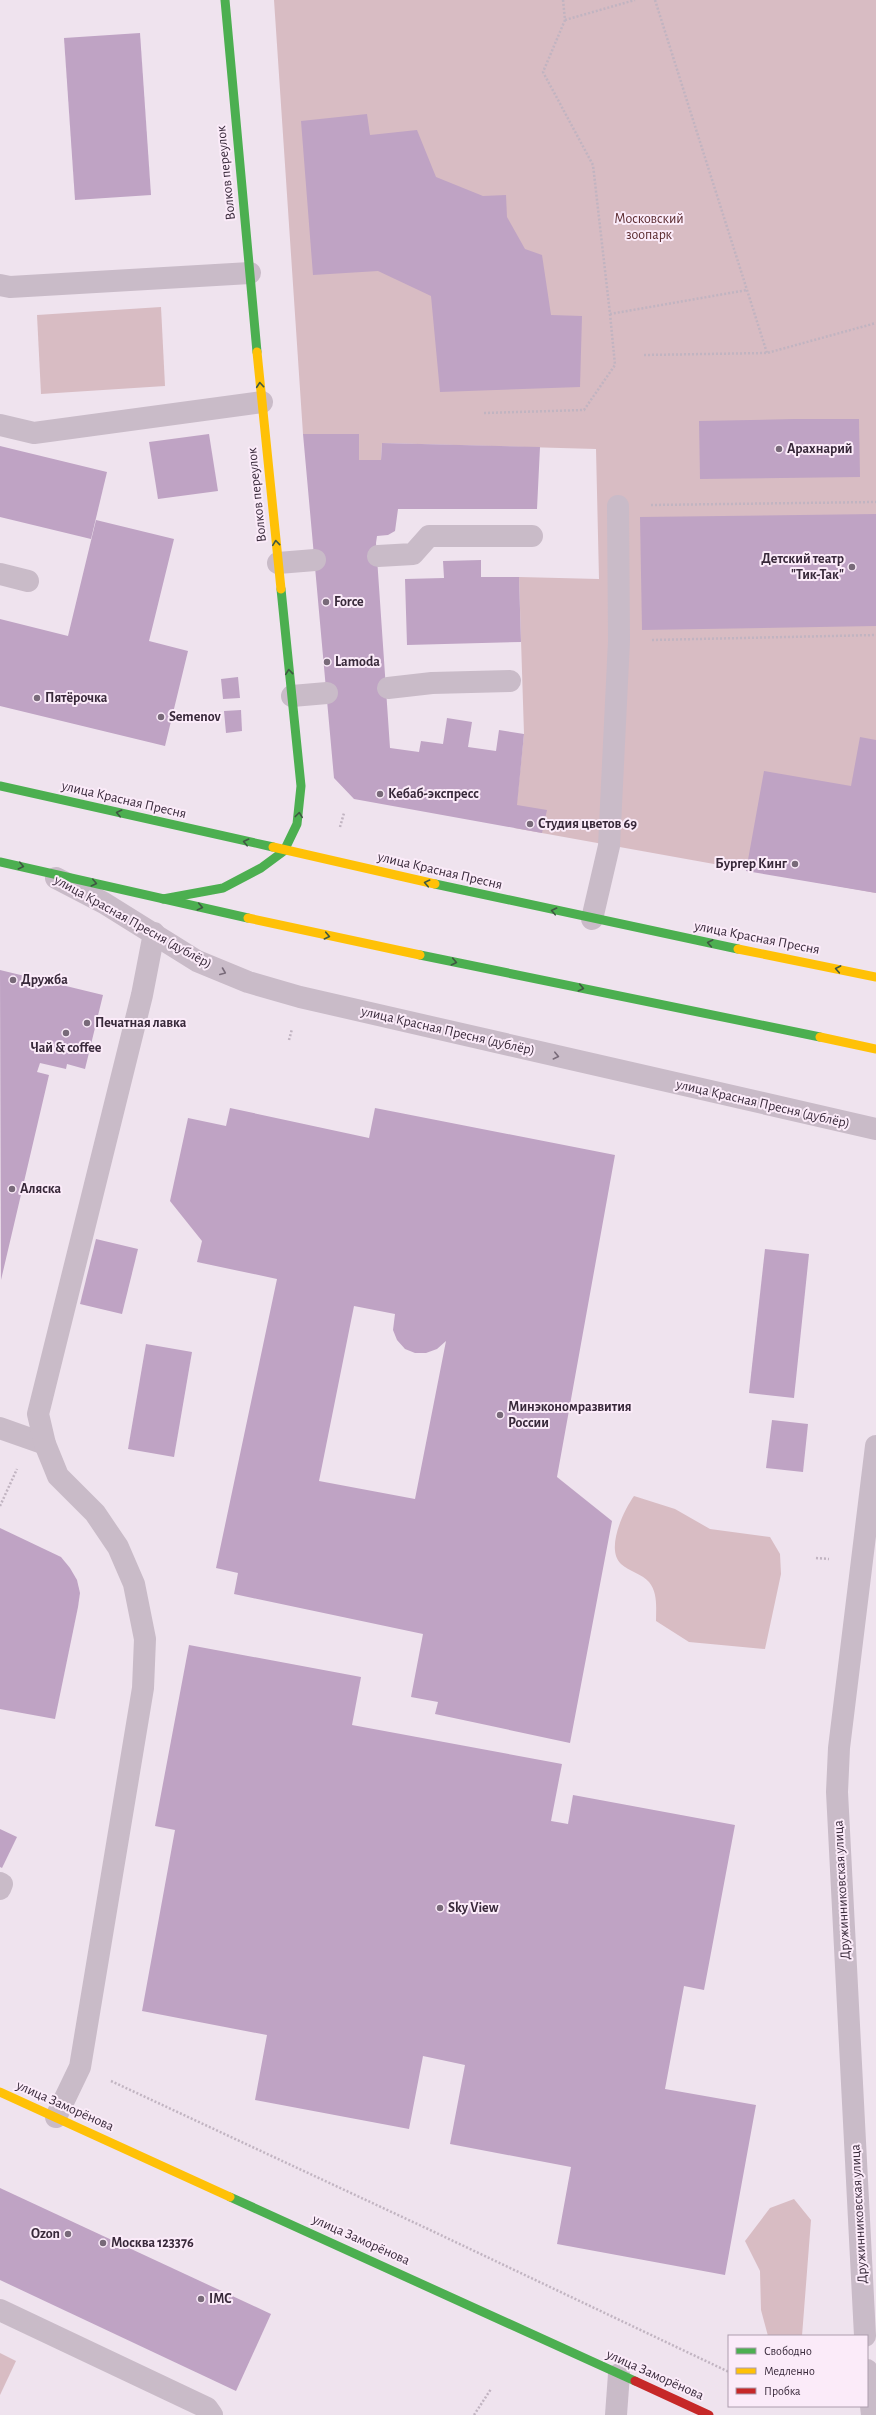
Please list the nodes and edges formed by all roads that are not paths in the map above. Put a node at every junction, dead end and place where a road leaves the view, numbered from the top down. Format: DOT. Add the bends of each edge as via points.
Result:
graph roads {
  1 [pos="225,0"];
  2 [pos="250,273"];
  3 [pos="0,285"];
  4 [pos="262,402"];
  5 [pos="0,425"];
  6 [pos="618,506"];
  7 [pos="532,536"];
  8 [pos="378,556"];
  9 [pos="315,560"];
  10 [pos="278,563"];
  11 [pos="0,574"];
  12 [pos="28,581"];
  13 [pos="510,682"];
  14 [pos="388,688"];
  15 [pos="327,693"];
  16 [pos="292,696"];
  17 [pos="0,786"];
  18 [pos="284,851"];
  19 [pos="0,862"];
  20 [pos="43,871"];
  21 [pos="162,899"];
  22 [pos="592,919"];
  23 [pos="154,933"];
  24 [pos="876,977"];
  25 [pos="876,1049"];
  26 [pos="876,1129"];
  27 [pos="0,1428"];
  28 [pos="45,1444"];
  29 [pos="876,1446"];
  30 [pos="0,1883"];
  31 [pos="0,1889"];
  32 [pos="0,2092"];
  33 [pos="56,2117"];
  34 [pos="0,2310"];
  35 [pos="865,2335"];
  36 [pos="619,2374"];
  37 [pos="868,2379"];
  38 [pos="212,2415"];
  39 [pos="616,2415"];
  40 [pos="709,2415"];
  41 [pos="872,2415"];
  1 -- 2 [label="street, Волков переулок"];
  2 -- 3 [label="street" via="10,287"];
  4 -- 2 [label="street, Волков переулок, one-way"];
  4 -- 5 [label="street" via="34,433"];
  10 -- 4 [label="street, Волков переулок, one-way"];
  6 -- 22 [label="street" via="620,641 609,846"];
  7 -- 8 [label="street" via="429,536 413,554"];
  9 -- 10 [label="street"];
  16 -- 10 [label="street, Волков переулок, one-way"];
  11 -- 12 [label="street"];
  13 -- 14 [label="street" via="432,683"];
  15 -- 16 [label="street"];
  18 -- 16 [label="street, Волков переулок, one-way" via="298,824 301,786"];
  18 -- 17 [label="street, улица Красная Пресня, one-way"];
  18 -- 21 [label="street, Волков переулок" via="261,868 223,888"];
  22 -- 18 [label="street, улица Красная Пресня, one-way"];
  19 -- 20 [label="street, one-way"];
  20 -- 21 [label="street, one-way"];
  20 -- 23 [label="street, улица Красная Пресня (дублёр)"];
  21 -- 25 [label="street, one-way"];
  24 -- 22 [label="street, улица Красная Пресня, one-way"];
  23 -- 26 [label="street, улица Красная Пресня (дублёр), one-way" via="197,961 248,982 300,997"];
  23 -- 28 [label="street" via="142,995 38,1414"];
  27 -- 28 [label="street"];
  28 -- 33 [label="street" via="58,1476 95,1512 118,1547 134,1584 145,1639 143,1688 80,2067"];
  29 -- 35 [label="street, Дружинниковская улица" via="839,1748 837,1792"];
  30 -- 31 [label="street"];
  32 -- 33 [label="street, улица Заморёнова"];
  33 -- 36 [label="street, улица Заморёнова"];
  34 -- 38 [label="street" via="206,2408"];
  36 -- 39 [label="street"];
  36 -- 40 [label="street, улица Заморёнова"];
  37 -- 41 [label="street"];
}
